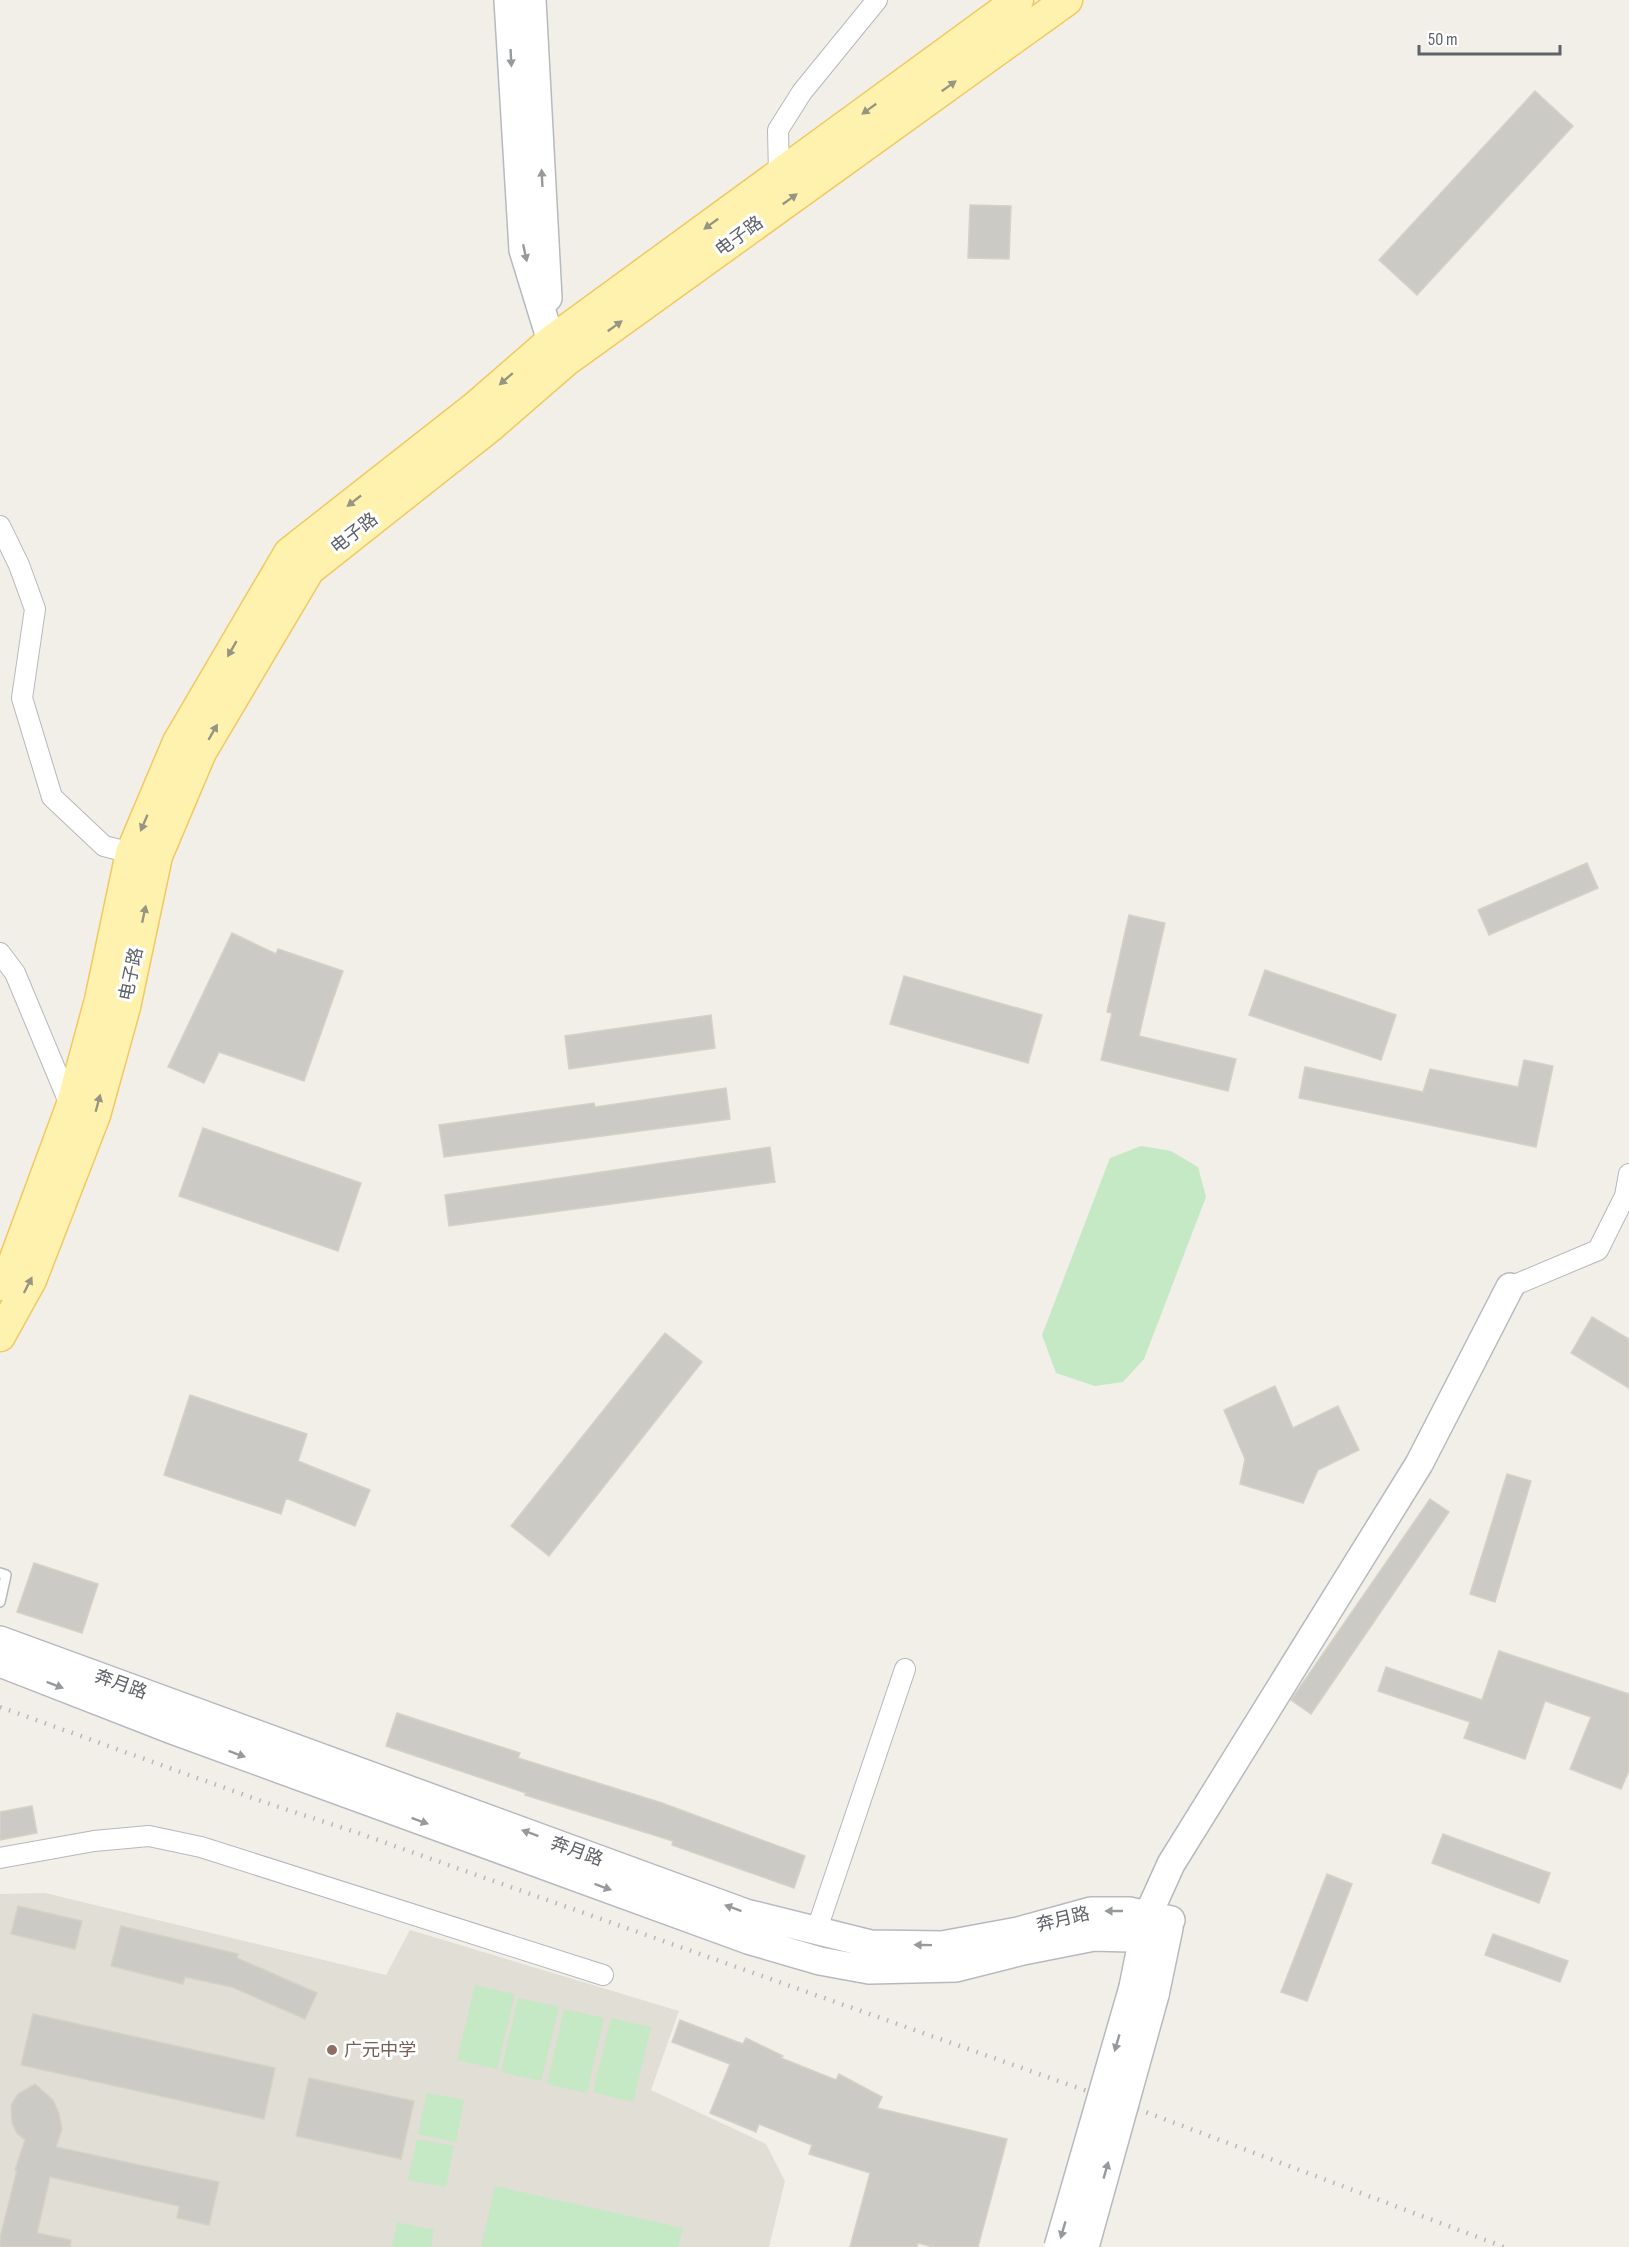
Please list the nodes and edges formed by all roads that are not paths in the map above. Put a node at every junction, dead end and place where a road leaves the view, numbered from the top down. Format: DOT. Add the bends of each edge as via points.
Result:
graph roads {
  1 [pos="508,0"];
  2 [pos="532,0"];
  3 [pos="877,0"];
  4 [pos="1018,0"];
  5 [pos="1067,0"];
  6 [pos="779,174"];
  7 [pos="559,350"];
  8 [pos="0,526"];
  9 [pos="131,854"];
  10 [pos="0,953"];
  11 [pos="71,1107"];
  12 [pos="1629,1174"];
  13 [pos="0,1285"];
  14 [pos="1510,1287"];
  15 [pos="0,1336"];
  16 [pos="0,1573"];
  17 [pos="0,1602"];
  18 [pos="0,1640"];
  19 [pos="0,1664"];
  20 [pos="905,1669"];
  21 [pos="0,1858"];
  22 [pos="1156,1931"];
  23 [pos="816,1932"];
  24 [pos="603,1975"];
  25 [pos="1144,1991"];
  26 [pos="1059,2247"];
  27 [pos="1084,2247"];
  1 -- 7 [label="street, one-way" via="524,250"];
  7 -- 2 [label="street, one-way"];
  3 -- 6 [label="street" via="802,92 777,130"];
  4 -- 6 [label="main road, 电子路, one-way"];
  7 -- 5 [label="main road, 电子路, one-way"];
  6 -- 7 [label="main road, 电子路, one-way"];
  7 -- 9 [label="main road, 电子路, one-way" via="475,407 289,553 177,742"];
  15 -- 7 [label="main road, 电子路, one-way" via="31,1280 95,1115 124,1007 157,856 201,752 309,570 491,426"];
  8 -- 9 [label="street" via="35,609 22,698 52,797 104,846"];
  9 -- 11 [label="main road, 电子路" via="100,1000"];
  10 -- 11 [label="street" via="15,973"];
  11 -- 13 [label="main road, 电子路" via="13,1264"];
  12 -- 14 [label="street" via="1625,1196 1598,1250"];
  14 -- 22 [label="street" via="1419,1464 1171,1864"];
  16 -- 17 [label="lane" via="6,1575"];
  23 -- 18 [label="street, 奔月路, one-way" via="746,1913"];
  19 -- 22 [label="street, one-way" via="748,1940 820,1961 869,1970 956,1968 1094,1937 1129,1938"];
  20 -- 23 [label="street"];
  21 -- 24 [label="street" via="94,1841 149,1836 201,1847"];
  22 -- 23 [label="street, 奔月路, one-way" via="1129,1911 1092,1911 1018,1931 942,1945 871,1944"];
  22 -- 25 [label="street"];
  25 -- 26 [label="street, one-way, bridge"];
  27 -- 25 [label="street, one-way, bridge"];
}
